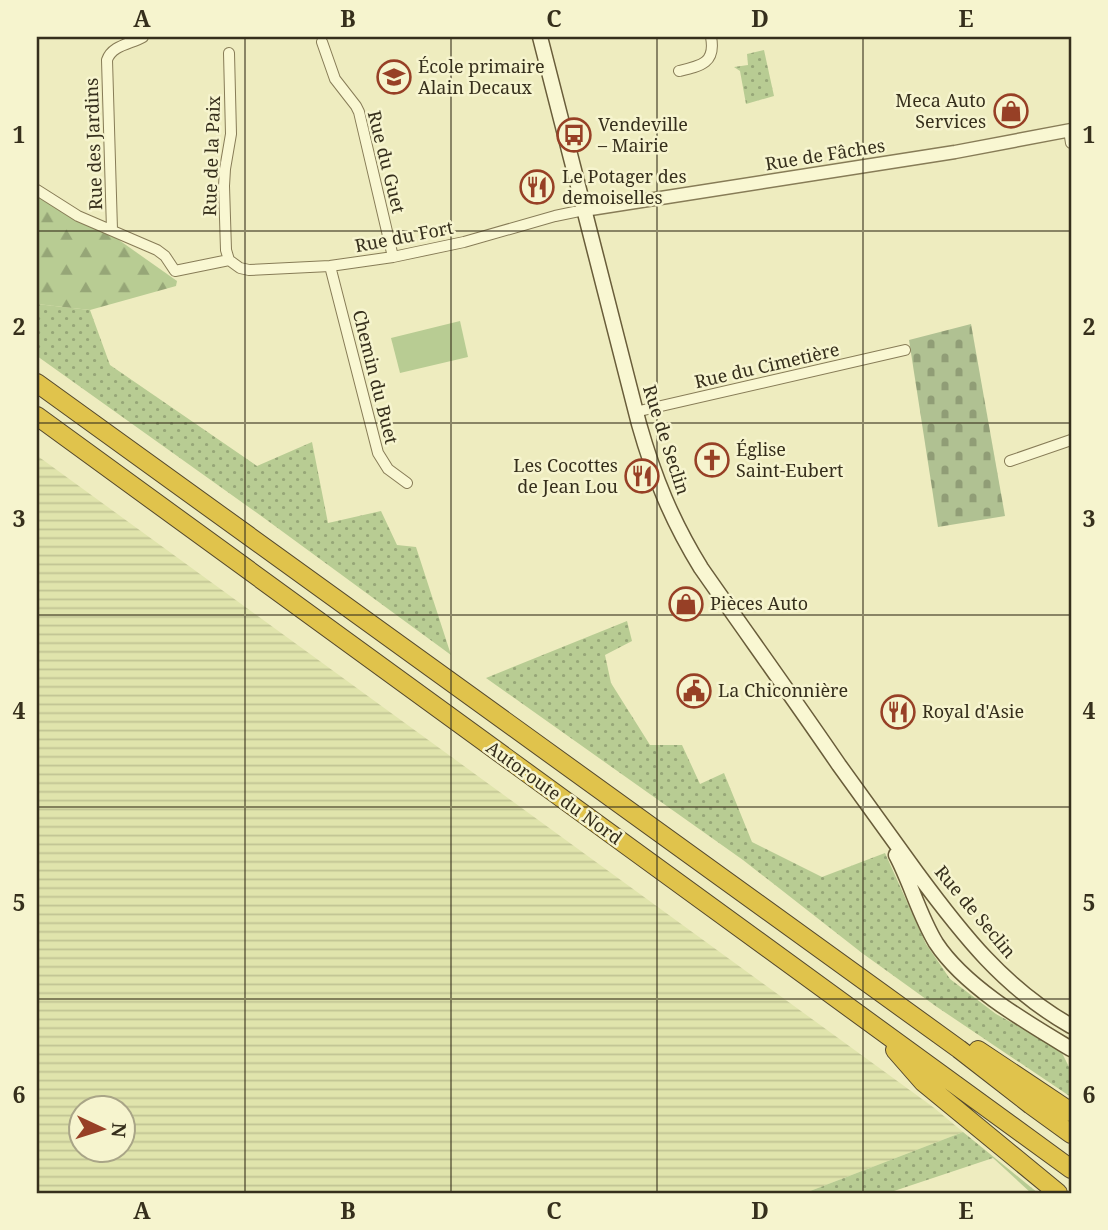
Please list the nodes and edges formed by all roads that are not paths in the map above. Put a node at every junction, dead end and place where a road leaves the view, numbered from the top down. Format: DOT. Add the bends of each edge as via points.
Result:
graph roads {
  1 [pos="143,37"];
  2 [pos="540,37"];
  3 [pos="710,37"];
  4 [pos="322,42"];
  5 [pos="229,53"];
  6 [pos="679,71"];
  7 [pos="1070,134"];
  8 [pos="37,190"];
  9 [pos="584,210"];
  10 [pos="112,230"];
  11 [pos="393,257"];
  12 [pos="229,260"];
  13 [pos="330,266"];
  14 [pos="905,350"];
  15 [pos="37,383"];
  16 [pos="635,412"];
  17 [pos="37,416"];
  18 [pos="1071,440"];
  19 [pos="1010,461"];
  20 [pos="407,483"];
  21 [pos="867,805"];
  22 [pos="872,1024"];
  23 [pos="1071,1026"];
  24 [pos="959,1049"];
  25 [pos="1071,1049"];
  26 [pos="1071,1112"];
  27 [pos="1071,1134"];
  28 [pos="1071,1170"];
  29 [pos="1058,1193"];
  1 -- 10 [label="street, Rue des Jardins" via="113,50 107,60"];
  2 -- 9 [label="main road, Rue de Seclin"];
  3 -- 6 [label="street" via="708,60"];
  4 -- 11 [label="street, Rue du Guet" via="335,79 359,112"];
  5 -- 12 [label="street, Rue de la Paix" via="231,134 224,186"];
  7 -- 9 [label="street, Rue de Fâches"];
  8 -- 10 [label="street" via="78,216"];
  9 -- 11 [label="street, Rue du Fort"];
  9 -- 16 [label="main road, Rue de Seclin"];
  10 -- 12 [label="street" via="157,250 175,271"];
  11 -- 13 [label="street, Rue du Fort"];
  12 -- 13 [label="street, Rue du Fort" via="246,270"];
  13 -- 20 [label="street, Chemin du Buet" via="380,458"];
  14 -- 16 [label="street, Rue du Cimetière"];
  15 -- 24 [label="highway, Autoroute du Nord"];
  16 -- 21 [label="main road, Rue de Seclin" via="657,481 690,550"];
  17 -- 22 [label="highway, Autoroute du Nord"];
  18 -- 19 [label="street"];
  21 -- 23 [label="main road, Rue de Seclin" via="985,959 1027,997"];
  21 -- 25 [label="main road, Rue de Seclin" via="947,957 1001,1004"];
  22 -- 28 [label="highway, Autoroute du Nord"];
  22 -- 29 [label="highway" via="923,1082"];
  24 -- 26 [label="highway" via="974,1047"];
  24 -- 27 [label="highway, Autoroute du Nord"];
}
